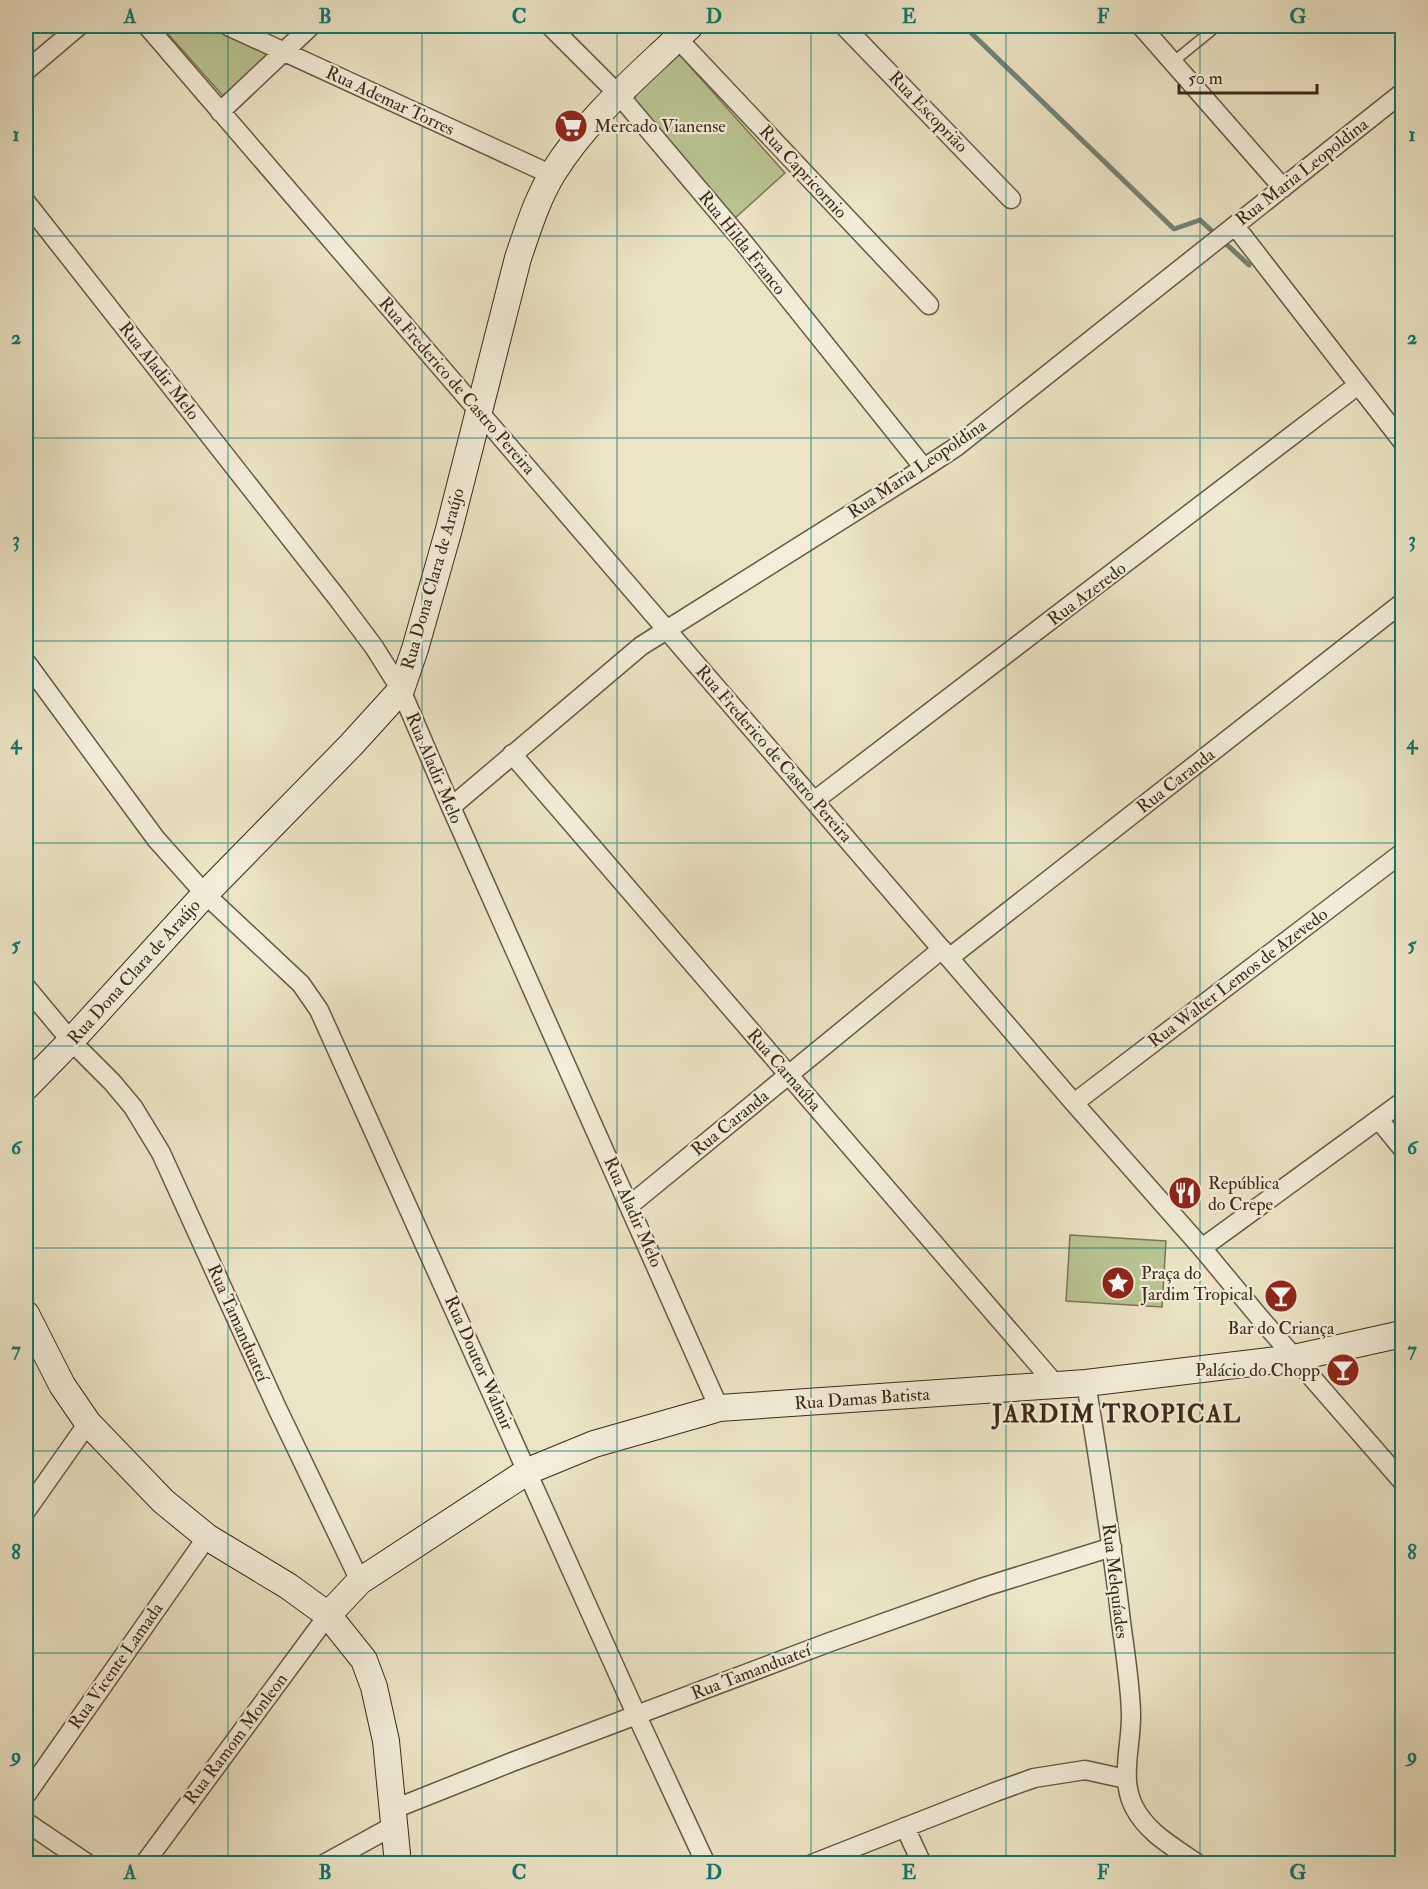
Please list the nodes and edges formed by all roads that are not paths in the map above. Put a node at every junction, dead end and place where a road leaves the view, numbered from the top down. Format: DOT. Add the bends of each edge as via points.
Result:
graph roads {
  1 [pos="79,26"];
  2 [pos="147,26"];
  3 [pos="228,26"];
  4 [pos="311,26"];
  5 [pos="844,26"];
  6 [pos="1141,26"];
  7 [pos="1217,26"];
  8 [pos="557,28"];
  9 [pos="683,32"];
  10 [pos="284,52"];
  11 [pos="1173,62"];
  12 [pos="26,71"];
  13 [pos="619,95"];
  14 [pos="1400,101"];
  15 [pos="220,112"];
  16 [pos="552,175"];
  17 [pos="1283,188"];
  18 [pos="1011,199"];
  19 [pos="26,202"];
  20 [pos="1232,228"];
  21 [pos="929,305"];
  22 [pos="1358,385"];
  23 [pos="479,411"];
  24 [pos="1402,441"];
  25 [pos="924,468"];
  26 [pos="1402,603"];
  27 [pos="666,629"];
  28 [pos="26,662"];
  29 [pos="400,690"];
  30 [pos="512,754"];
  31 [pos="814,801"];
  32 [pos="451,807"];
  33 [pos="1402,853"];
  34 [pos="205,894"];
  35 [pos="946,954"];
  36 [pos="26,987"];
  37 [pos="71,1041"];
  38 [pos="789,1075"];
  39 [pos="26,1087"];
  40 [pos="1402,1102"];
  41 [pos="1074,1103"];
  42 [pos="1379,1120"];
  43 [pos="1402,1148"];
  44 [pos="630,1205"];
  45 [pos="1202,1248"];
  46 [pos="26,1314"];
  47 [pos="1402,1334"];
  48 [pos="1294,1358"];
  49 [pos="1086,1383"];
  50 [pos="1056,1385"];
  51 [pos="719,1408"];
  52 [pos="88,1423"];
  53 [pos="528,1471"];
  54 [pos="1402,1481"];
  55 [pos="26,1511"];
  56 [pos="207,1537"];
  57 [pos="1112,1548"];
  58 [pos="360,1581"];
  59 [pos="328,1615"];
  60 [pos="637,1716"];
  61 [pos="1126,1779"];
  62 [pos="26,1795"];
  63 [pos="394,1817"];
  64 [pos="26,1822"];
  65 [pos="905,1827"];
  66 [pos="88,1863"];
  67 [pos="144,1863"];
  68 [pos="324,1863"];
  69 [pos="398,1863"];
  70 [pos="706,1863"];
  71 [pos="812,1863"];
  72 [pos="922,1863"];
  73 [pos="1198,1863"];
  1 -- 12 [label="street"];
  2 -- 15 [label="street, Rua Frederico de Castro Pereira"];
  3 -- 10 [label="street, Rua Ademar Torres"];
  4 -- 10 [label="street"];
  5 -- 18 [label="street, Rua Escoprião"];
  6 -- 11 [label="street"];
  7 -- 11 [label="lane"];
  8 -- 13 [label="street, Rua Hilda Franco"];
  9 -- 13 [label="main road, Rua Dona Clara de Araújo"];
  9 -- 21 [label="street, Rua Capricornio"];
  10 -- 15 [label="street"];
  10 -- 16 [label="street, Rua Ademar Torres"];
  11 -- 17 [label="street"];
  13 -- 16 [label="main road, Rua Dona Clara de Araújo"];
  13 -- 25 [label="street, Rua Hilda Franco" via="740,238"];
  14 -- 17 [label="street, Rua Maria Leopoldina"];
  15 -- 23 [label="street, Rua Frederico de Castro Pereira"];
  16 -- 23 [label="main road, Rua Dona Clara de Araújo" via="532,215 518,258"];
  17 -- 20 [label="street, Rua Maria Leopoldina"];
  19 -- 29 [label="street, Rua Aladir Melo" via="338,599"];
  20 -- 22 [label="street"];
  20 -- 25 [label="street, Rua Maria Leopoldina" via="956,447"];
  22 -- 24 [label="street"];
  22 -- 31 [label="street, Rua Azeredo"];
  23 -- 27 [label="street, Rua Frederico de Castro Pereira"];
  23 -- 29 [label="main road, Rua Dona Clara de Araújo" via="449,530"];
  25 -- 27 [label="street, Rua Maria Leopoldina"];
  26 -- 35 [label="street, Rua Caranda"];
  27 -- 30 [label="street, Rua Maria Leopoldina"];
  27 -- 31 [label="street, Rua Frederico de Castro Pereira"];
  28 -- 34 [label="street, Rua Doutor Walmir" via="156,839"];
  29 -- 32 [label="street, Rua Aladir Melo"];
  29 -- 34 [label="main road, Rua Dona Clara de Araújo"];
  30 -- 32 [label="street, Rua Maria Leopoldina"];
  30 -- 38 [label="street, Rua Carnaúba"];
  31 -- 35 [label="street, Rua Frederico de Castro Pereira"];
  32 -- 44 [label="street, Rua Aladir Melo"];
  33 -- 41 [label="street, Rua Walter Lemos de Azevedo"];
  34 -- 37 [label="main road, Rua Dona Clara de Araújo"];
  34 -- 53 [label="street, Rua Doutor Walmir" via="302,984 319,1010"];
  35 -- 38 [label="street, Rua Caranda"];
  35 -- 41 [label="street, Rua Frederico de Castro Pereira"];
  36 -- 37 [label="street, Rua Tamanduateí"];
  37 -- 39 [label="main road, Rua Dona Clara de Araújo"];
  37 -- 58 [label="street, Rua Tamanduateí" via="133,1107 161,1153"];
  38 -- 44 [label="street, Rua Caranda"];
  38 -- 50 [label="street, Rua Carnaúba"];
  40 -- 42 [label="street"];
  41 -- 45 [label="street, Rua Frederico de Castro Pereira"];
  42 -- 43 [label="street"];
  42 -- 45 [label="street"];
  44 -- 51 [label="street, Rua Aladir Melo"];
  45 -- 48 [label="street, Rua Frederico de Castro Pereira"];
  46 -- 52 [label="main road" via="62,1385"];
  47 -- 48 [label="main road, Rua Damas Batista"];
  48 -- 49 [label="main road, Rua Damas Batista"];
  48 -- 54 [label="street, Rua Frederico de Castro Pereira"];
  49 -- 50 [label="main road, Rua Damas Batista"];
  49 -- 57 [label="street, Rua Melquíades"];
  50 -- 51 [label="main road, Rua Damas Batista"];
  51 -- 53 [label="main road, Rua Damas Batista" via="594,1444"];
  52 -- 55 [label="street"];
  52 -- 56 [label="main road" via="163,1501"];
  53 -- 58 [label="main road, Rua Damas Batista"];
  53 -- 60 [label="street, Rua Doutor Walmir"];
  56 -- 59 [label="main road"];
  56 -- 62 [label="street, Rua Vicente Lamada"];
  57 -- 60 [label="street, Rua Tamanduateí" via="984,1587"];
  57 -- 61 [label="street, Rua Melquíades" via="1130,1700"];
  58 -- 59 [label="main road"];
  59 -- 63 [label="main road" via="364,1660 374,1687 386,1741"];
  59 -- 67 [label="street, Rua Ramom Monleon"];
  60 -- 63 [label="street, Rua Tamanduateí" via="512,1762"];
  60 -- 70 [label="street, Rua Doutor Walmir"];
  61 -- 65 [label="street" via="1085,1770 1035,1778"];
  61 -- 73 [label="street" via="1133,1805 1144,1823 1159,1838"];
  63 -- 68 [label="street, Rua Tamanduateí"];
  63 -- 69 [label="main road"];
  64 -- 66 [label="street"];
  65 -- 71 [label="street"];
  65 -- 72 [label="street"];
}
